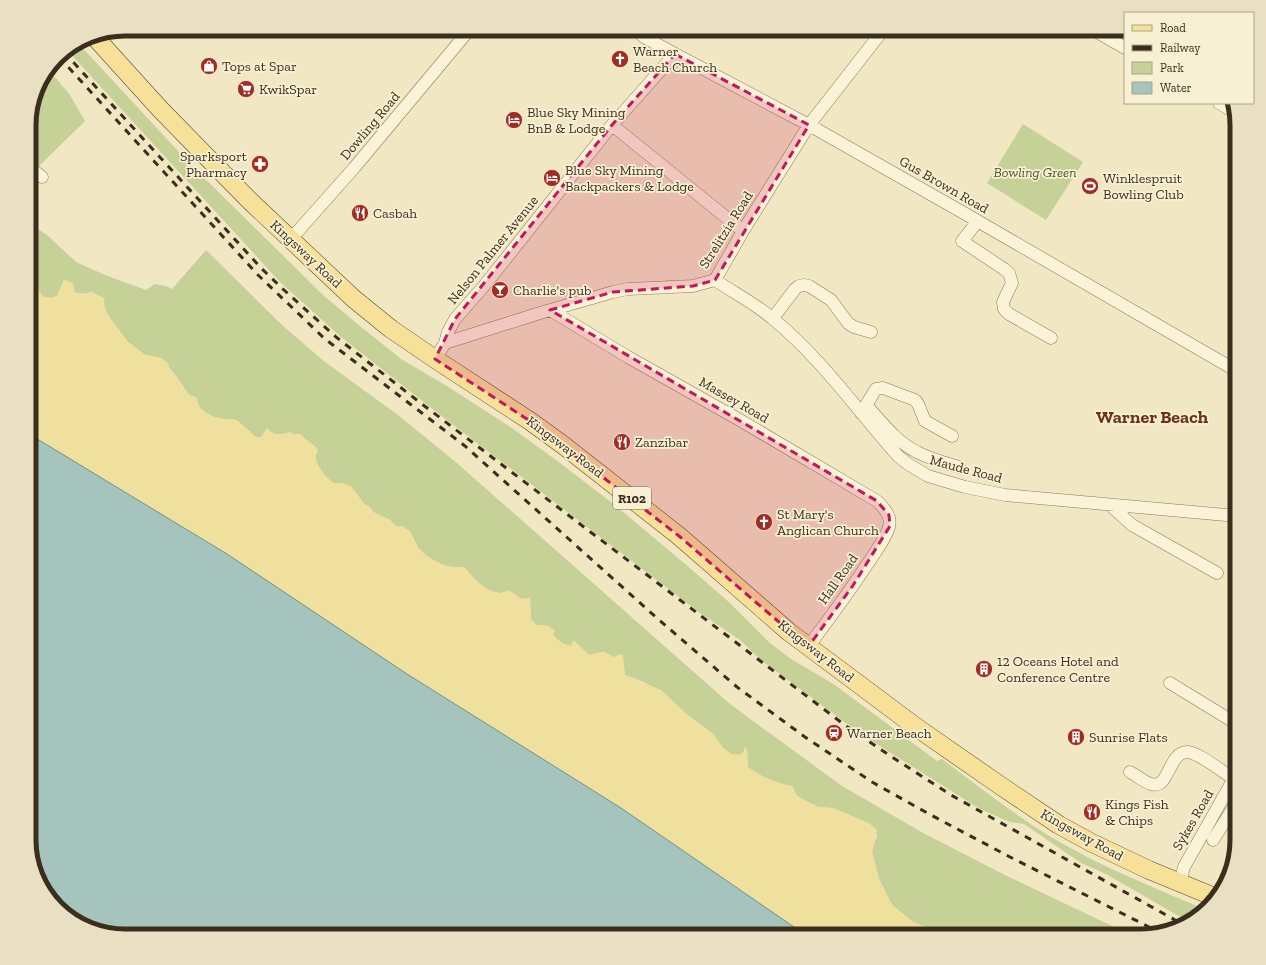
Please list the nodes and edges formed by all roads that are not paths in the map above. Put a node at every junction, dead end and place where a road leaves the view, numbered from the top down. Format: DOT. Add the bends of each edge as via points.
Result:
graph roads {
  1 [pos="464,36"];
  2 [pos="643,36"];
  3 [pos="879,36"];
  4 [pos="1104,36"];
  5 [pos="102,39"];
  6 [pos="1124,47"];
  7 [pos="675,54"];
  8 [pos="612,125"];
  9 [pos="809,125"];
  10 [pos="36,172"];
  11 [pos="42,177"];
  12 [pos="978,221"];
  13 [pos="742,231"];
  14 [pos="290,240"];
  15 [pos="715,280"];
  16 [pos="550,310"];
  17 [pos="772,318"];
  18 [pos="871,332"];
  19 [pos="1051,338"];
  20 [pos="445,343"];
  21 [pos="435,359"];
  22 [pos="1230,367"];
  23 [pos="864,409"];
  24 [pos="952,436"];
  25 [pos="958,467"];
  26 [pos="1110,505"];
  27 [pos="1230,514"];
  28 [pos="890,526"];
  29 [pos="1217,573"];
  30 [pos="808,646"];
  31 [pos="1170,683"];
  32 [pos="1230,720"];
  33 [pos="1130,772"];
  34 [pos="1230,773"];
  35 [pos="1230,785"];
  36 [pos="1230,813"];
  37 [pos="1213,840"];
  38 [pos="1180,883"];
  39 [pos="1211,895"];
  1 -- 14 [label="street, Dowling Road"];
  2 -- 7 [label="street, Gus Brown Road"];
  3 -- 9 [label="street, Strelitzia Road"];
  4 -- 6 [label="street"];
  5 -- 14 [label="main road, Kingsway Road / R102" via="160,109"];
  7 -- 8 [label="street, Nelson Palmer Avenue"];
  7 -- 9 [label="street, Gus Brown Road"];
  8 -- 13 [label="street"];
  8 -- 20 [label="street, Nelson Palmer Avenue" via="455,319"];
  9 -- 12 [label="street, Gus Brown Road"];
  9 -- 13 [label="street, Strelitzia Road"];
  10 -- 11 [label="street"];
  12 -- 19 [label="street" via="962,241 1009,273 1012,283 1003,302 1004,309"];
  12 -- 22 [label="street, Gus Brown Road"];
  13 -- 15 [label="street, Strelitzia Road"];
  14 -- 21 [label="main road, Kingsway Road / R102" via="375,316"];
  15 -- 16 [label="street, Strelitzia Road" via="693,286 628,289"];
  15 -- 17 [label="street, Maude Road"];
  16 -- 20 [label="street, Strelitzia Road"];
  16 -- 28 [label="street, Massey Road" via="877,501 889,515"];
  17 -- 18 [label="street" via="795,289 804,285 831,300 848,323"];
  17 -- 23 [label="street, Maude Road" via="787,330"];
  20 -- 21 [label="street, Nelson Palmer Avenue"];
  21 -- 30 [label="main road, Kingsway Road / R102" via="530,420 591,466 679,536"];
  23 -- 24 [label="street" via="876,389 883,388 915,400 925,421"];
  23 -- 25 [label="street" via="907,447"];
  23 -- 26 [label="street, Maude Road" via="898,456 928,476 1005,495"];
  26 -- 27 [label="street, Maude Road"];
  26 -- 29 [label="street" via="1132,525"];
  28 -- 30 [label="street, Hall Road" via="852,586"];
  30 -- 38 [label="main road, Kingsway Road / R102" via="922,731 1059,825 1116,855"];
  31 -- 32 [label="street"];
  33 -- 34 [label="street" via="1152,784 1158,784 1165,778 1173,761 1188,752"];
  35 -- 38 [label="street, Sykes Road" via="1184,867"];
  36 -- 37 [label="street"];
  38 -- 39 [label="main road, Kingsway Road / R102"];
}
